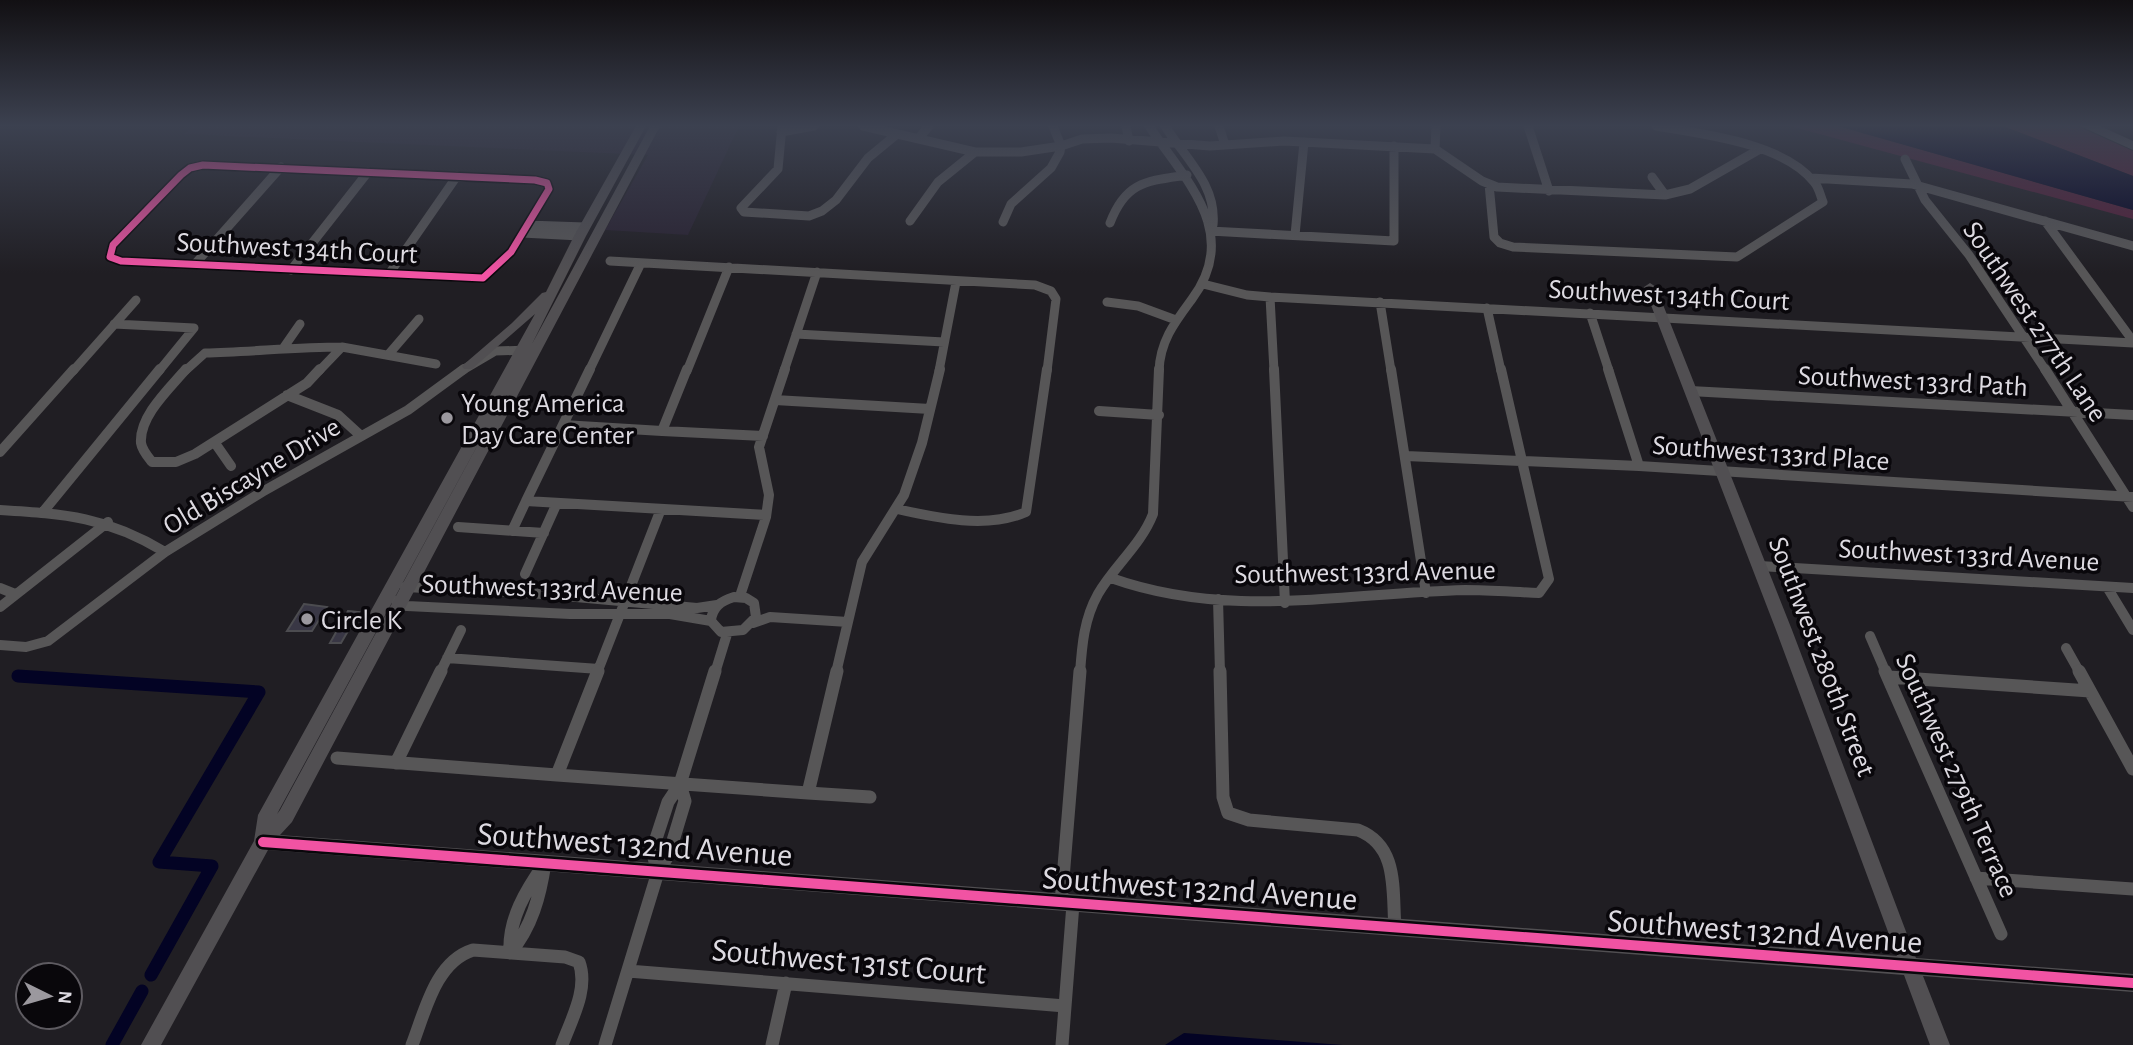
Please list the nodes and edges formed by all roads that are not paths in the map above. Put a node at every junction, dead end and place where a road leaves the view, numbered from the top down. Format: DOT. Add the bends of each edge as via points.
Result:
graph roads {
  1 [pos="181,175"];
  2 [pos="274,175"];
  3 [pos="366,175"];
  4 [pos="430,175"];
  5 [pos="614,175"];
  6 [pos="628,175"];
  7 [pos="773,175"];
  8 [pos="855,175"];
  9 [pos="941,175"];
  10 [pos="1043,175"];
  11 [pos="1189,175"];
  12 [pos="1197,175"];
  13 [pos="1301,175"];
  14 [pos="1394,175"];
  15 [pos="1475,175"];
  16 [pos="1544,175"];
  17 [pos="1715,175"];
  18 [pos="1807,175"];
  19 [pos="1909,175"];
  20 [pos="457,176"];
  21 [pos="1184,176"];
  22 [pos="1652,177"];
  23 [pos="1811,178"];
  24 [pos="1489,184"];
  25 [pos="1912,184"];
  26 [pos="1549,191"];
  27 [pos="1665,195"];
  28 [pos="2045,220"];
  29 [pos="910,221"];
  30 [pos="1003,222"];
  31 [pos="1110,223"];
  32 [pos="525,229"];
  33 [pos="1210,231"];
  34 [pos="582,232"];
  35 [pos="1295,235"];
  36 [pos="2133,246"];
  37 [pos="610,261"];
  38 [pos="641,263"];
  39 [pos="195,264"];
  40 [pos="729,267"];
  41 [pos="291,270"];
  42 [pos="817,272"];
  43 [pos="389,275"];
  44 [pos="956,282"];
  45 [pos="1203,284"];
  46 [pos="556,285"];
  47 [pos="1650,287"];
  48 [pos="1270,297"];
  49 [pos="136,300"];
  50 [pos="1107,302"];
  51 [pos="1380,302"];
  52 [pos="1487,307"];
  53 [pos="1590,313"];
  54 [pos="1662,316"];
  55 [pos="419,319"];
  56 [pos="1176,320"];
  57 [pos="114,324"];
  58 [pos="300,324"];
  59 [pos="796,334"];
  60 [pos="2023,337"];
  61 [pos="944,342"];
  62 [pos="2133,342"];
  63 [pos="284,347"];
  64 [pos="342,347"];
  65 [pos="528,354"];
  66 [pos="388,355"];
  67 [pos="436,363"];
  68 [pos="468,366"];
  69 [pos="1690,391"];
  70 [pos="288,395"];
  71 [pos="775,400"];
  72 [pos="930,409"];
  73 [pos="1099,411"];
  74 [pos="2070,411"];
  75 [pos="1159,415"];
  76 [pos="2133,415"];
  77 [pos="563,425"];
  78 [pos="662,430"];
  79 [pos="361,436"];
  80 [pos="763,436"];
  81 [pos="480,441"];
  82 [pos="215,443"];
  83 [pos="0,452"];
  84 [pos="1406,456"];
  85 [pos="1522,461"];
  86 [pos="1639,466"];
  87 [pos="231,467"];
  88 [pos="1723,472"];
  89 [pos="2129,496"];
  90 [pos="526,501"];
  91 [pos="557,503"];
  92 [pos="2133,507"];
  93 [pos="661,509"];
  94 [pos="897,509"];
  95 [pos="0,510"];
  96 [pos="43,512"];
  97 [pos="766,515"];
  98 [pos="108,522"];
  99 [pos="458,527"];
  100 [pos="512,531"];
  101 [pos="544,533"];
  102 [pos="165,552"];
  103 [pos="1760,566"];
  104 [pos="525,574"];
  105 [pos="1111,578"];
  106 [pos="410,586"];
  107 [pos="2107,587"];
  108 [pos="0,588"];
  109 [pos="2133,589"];
  110 [pos="1426,593"];
  111 [pos="15,594"];
  112 [pos="544,594"];
  113 [pos="740,596"];
  114 [pos="394,599"];
  115 [pos="1218,599"];
  116 [pos="625,602"];
  117 [pos="1285,603"];
  118 [pos="717,605"];
  119 [pos="0,607"];
  120 [pos="757,609"];
  121 [pos="534,614"];
  122 [pos="620,615"];
  123 [pos="770,617"];
  124 [pos="711,621"];
  125 [pos="848,622"];
  126 [pos="753,623"];
  127 [pos="461,630"];
  128 [pos="2133,630"];
  129 [pos="727,634"];
  130 [pos="1870,636"];
  131 [pos="0,645"];
  132 [pos="2066,648"];
  133 [pos="447,659"];
  134 [pos="599,668"];
  135 [pos="1889,677"];
  136 [pos="2090,691"];
  137 [pos="337,758"];
  138 [pos="396,763"];
  139 [pos="2133,769"];
  140 [pos="557,775"];
  141 [pos="680,784"];
  142 [pos="808,793"];
  143 [pos="870,797"];
  144 [pos="263,842"];
  145 [pos="545,863"];
  146 [pos="658,872"];
  147 [pos="1976,878"];
  148 [pos="2133,889"];
  149 [pos="1067,903"];
  150 [pos="1395,928"];
  151 [pos="2001,934"];
  152 [pos="510,953"];
  153 [pos="1912,968"];
  154 [pos="628,971"];
  155 [pos="786,983"];
  156 [pos="2133,983"];
  157 [pos="1065,1006"];
  158 [pos="151,1045"];
  159 [pos="412,1045"];
  160 [pos="562,1045"];
  161 [pos="605,1045"];
  162 [pos="772,1045"];
  163 [pos="1062,1045"];
  164 [pos="1940,1045"];
  1 -- 39 [label="street, Southwest 134th Court" via="113,245 110,257"];
  2 -- 39 [label="street"];
  3 -- 41 [label="street"];
  4 -- 20 [label="street"];
  5 -- 34 [label="street"];
  6 -- 65 [label="street"];
  7 -- 8 [label="street" via="741,208 744,212 809,216 836,200"];
  9 -- 29 [label="street" via="923,195"];
  10 -- 30 [label="street" via="1011,204"];
  11 -- 21 [label="street"];
  12 -- 33 [label="street" via="1215,208"];
  13 -- 35 [label="street"];
  14 -- 35 [label="street" via="1394,241"];
  15 -- 24 [label="street"];
  16 -- 26 [label="street"];
  17 -- 27 [label="street" via="1690,189"];
  18 -- 23 [label="street"];
  19 -- 25 [label="street, Southwest 277th Lane"];
  20 -- 32 [label="street" via="547,183 547,194"];
  20 -- 43 [label="street"];
  21 -- 31 [label="street" via="1135,184 1114,209"];
  21 -- 33 [label="street" via="1199,191"];
  22 -- 27 [label="street"];
  23 -- 24 [label="street" via="1822,204 1737,257 1513,247 1494,237"];
  23 -- 25 [label="street"];
  24 -- 26 [label="street"];
  25 -- 28 [label="street"];
  25 -- 60 [label="street, Southwest 277th Lane" via="1969,256"];
  26 -- 27 [label="street"];
  28 -- 36 [label="street"];
  28 -- 62 [label="street"];
  32 -- 34 [label="street"];
  32 -- 43 [label="street, Southwest 134th Court" via="499,269 483,278"];
  33 -- 35 [label="street"];
  33 -- 45 [label="street"];
  34 -- 46 [label="street"];
  37 -- 38 [label="street"];
  38 -- 40 [label="street"];
  38 -- 77 [label="street"];
  39 -- 41 [label="street, Southwest 134th Court"];
  40 -- 42 [label="street"];
  40 -- 78 [label="street"];
  41 -- 43 [label="street, Southwest 134th Court"];
  42 -- 44 [label="street"];
  42 -- 59 [label="street"];
  44 -- 61 [label="street"];
  44 -- 94 [label="street" via="1040,286 1055,297 1029,506 1021,516 1008,520"];
  45 -- 48 [label="street, Southwest 134th Court"];
  45 -- 56 [label="street"];
  46 -- 65 [label="street"];
  46 -- 68 [label="street"];
  47 -- 54 [label="street, Southwest 280th Street"];
  48 -- 51 [label="street, Southwest 134th Court"];
  48 -- 117 [label="street"];
  49 -- 57 [label="street"];
  50 -- 56 [label="street" via="1138,306"];
  51 -- 52 [label="street, Southwest 134th Court"];
  51 -- 84 [label="street"];
  52 -- 53 [label="street, Southwest 134th Court"];
  52 -- 85 [label="street"];
  53 -- 54 [label="street, Southwest 134th Court"];
  53 -- 86 [label="street"];
  54 -- 60 [label="street, Southwest 134th Court"];
  54 -- 69 [label="street, Southwest 280th Street"];
  55 -- 66 [label="street"];
  56 -- 75 [label="street" via="1160,352"];
  57 -- 83 [label="street"];
  57 -- 96 [label="street" via="194,328"];
  58 -- 63 [label="street"];
  59 -- 61 [label="street"];
  59 -- 71 [label="street"];
  60 -- 62 [label="street, Southwest 134th Court"];
  60 -- 74 [label="street, Southwest 277th Lane"];
  61 -- 72 [label="street"];
  63 -- 64 [label="street"];
  63 -- 82 [label="street" via="199,356 153,409 142,438 145,453 159,464 185,459"];
  64 -- 66 [label="street"];
  64 -- 70 [label="street" via="315,377"];
  65 -- 68 [label="street, Old Biscayne Drive" via="484,356"];
  65 -- 81 [label="street"];
  66 -- 67 [label="street"];
  68 -- 79 [label="street, Old Biscayne Drive"];
  69 -- 74 [label="street, Southwest 133rd Path"];
  69 -- 88 [label="street, Southwest 280th Street"];
  70 -- 79 [label="street" via="338,415"];
  70 -- 82 [label="street"];
  71 -- 72 [label="street"];
  71 -- 80 [label="street"];
  72 -- 94 [label="street"];
  73 -- 75 [label="street"];
  74 -- 76 [label="street, Southwest 133rd Path"];
  74 -- 89 [label="street, Southwest 277th Lane"];
  75 -- 105 [label="street" via="1153,514 1147,530"];
  77 -- 78 [label="street"];
  77 -- 90 [label="street"];
  78 -- 80 [label="street"];
  79 -- 102 [label="street, Old Biscayne Drive"];
  80 -- 97 [label="street" via="759,455 769,496"];
  81 -- 106 [label="street"];
  81 -- 114 [label="street"];
  82 -- 87 [label="street"];
  84 -- 85 [label="street, Southwest 133rd Place"];
  84 -- 110 [label="street"];
  85 -- 86 [label="street, Southwest 133rd Place"];
  85 -- 110 [label="street, Southwest 133rd Avenue" via="1549,579 1545,589 1539,593"];
  86 -- 88 [label="street, Southwest 133rd Place"];
  88 -- 89 [label="street, Southwest 133rd Place"];
  88 -- 103 [label="street, Southwest 280th Street"];
  89 -- 92 [label="street, Southwest 277th Lane"];
  90 -- 91 [label="street"];
  90 -- 100 [label="street"];
  91 -- 93 [label="street"];
  91 -- 101 [label="street"];
  93 -- 97 [label="street"];
  93 -- 116 [label="street"];
  94 -- 125 [label="street" via="865,554"];
  95 -- 96 [label="street"];
  96 -- 98 [label="street"];
  97 -- 113 [label="street"];
  98 -- 102 [label="street"];
  98 -- 111 [label="street"];
  99 -- 100 [label="street"];
  100 -- 101 [label="street"];
  101 -- 104 [label="street"];
  102 -- 131 [label="street, Old Biscayne Drive" via="47,641 26,647"];
  103 -- 107 [label="street, Southwest 133rd Avenue"];
  103 -- 153 [label="street, Southwest 280th Street"];
  105 -- 115 [label="street, Southwest 133rd Avenue" via="1181,597"];
  105 -- 149 [label="street" via="1098,594 1083,630"];
  106 -- 112 [label="street, Southwest 133rd Avenue"];
  106 -- 114 [label="street"];
  107 -- 109 [label="street, Southwest 133rd Avenue"];
  107 -- 128 [label="street"];
  108 -- 111 [label="street"];
  110 -- 117 [label="street, Southwest 133rd Avenue"];
  111 -- 119 [label="street"];
  112 -- 116 [label="street, Southwest 133rd Avenue"];
  112 -- 121 [label="street"];
  113 -- 118 [label="street"];
  113 -- 120 [label="street"];
  114 -- 121 [label="street, Southwest 133rd Avenue"];
  114 -- 144 [label="street" via="282,822"];
  115 -- 117 [label="street, Southwest 133rd Avenue"];
  115 -- 150 [label="street" via="1223,797 1228,813 1249,820 1358,830 1372,836 1387,859"];
  116 -- 118 [label="street, Southwest 133rd Avenue" via="697,608"];
  116 -- 122 [label="street"];
  118 -- 124 [label="street"];
  120 -- 123 [label="street"];
  120 -- 126 [label="street"];
  121 -- 122 [label="street, Southwest 133rd Avenue"];
  122 -- 124 [label="street, Southwest 133rd Avenue"];
  122 -- 134 [label="street"];
  123 -- 125 [label="street"];
  123 -- 126 [label="street"];
  124 -- 129 [label="street"];
  125 -- 142 [label="street"];
  126 -- 129 [label="street" via="741,632"];
  127 -- 133 [label="street"];
  129 -- 141 [label="street"];
  130 -- 135 [label="street, Southwest 279th Terrace"];
  132 -- 136 [label="street"];
  133 -- 134 [label="street"];
  133 -- 138 [label="street"];
  134 -- 140 [label="street"];
  135 -- 136 [label="street"];
  135 -- 147 [label="street, Southwest 279th Terrace"];
  136 -- 139 [label="street"];
  137 -- 138 [label="street"];
  138 -- 140 [label="street"];
  140 -- 141 [label="street"];
  141 -- 142 [label="street"];
  141 -- 146 [label="street" via="685,801"];
  142 -- 143 [label="street"];
  144 -- 145 [label="street, Southwest 132nd Avenue"];
  144 -- 158 [label="street"];
  145 -- 146 [label="street, Southwest 132nd Avenue"];
  145 -- 152 [label="street" via="528,886 508,939"];
  146 -- 149 [label="street, Southwest 132nd Avenue"];
  146 -- 154 [label="street"];
  147 -- 148 [label="street"];
  147 -- 151 [label="street, Southwest 279th Terrace"];
  149 -- 150 [label="street, Southwest 132nd Avenue"];
  149 -- 157 [label="street"];
  150 -- 153 [label="street, Southwest 132nd Avenue"];
  152 -- 159 [label="street" via="469,950 451,959"];
  152 -- 160 [label="street" via="570,958 581,965 582,986"];
  153 -- 156 [label="street, Southwest 132nd Avenue"];
  153 -- 164 [label="street, Southwest 280th Street"];
  154 -- 155 [label="street, Southwest 131st Court"];
  154 -- 161 [label="street"];
  155 -- 157 [label="street, Southwest 131st Court"];
  155 -- 162 [label="street"];
  157 -- 163 [label="street"];
}
